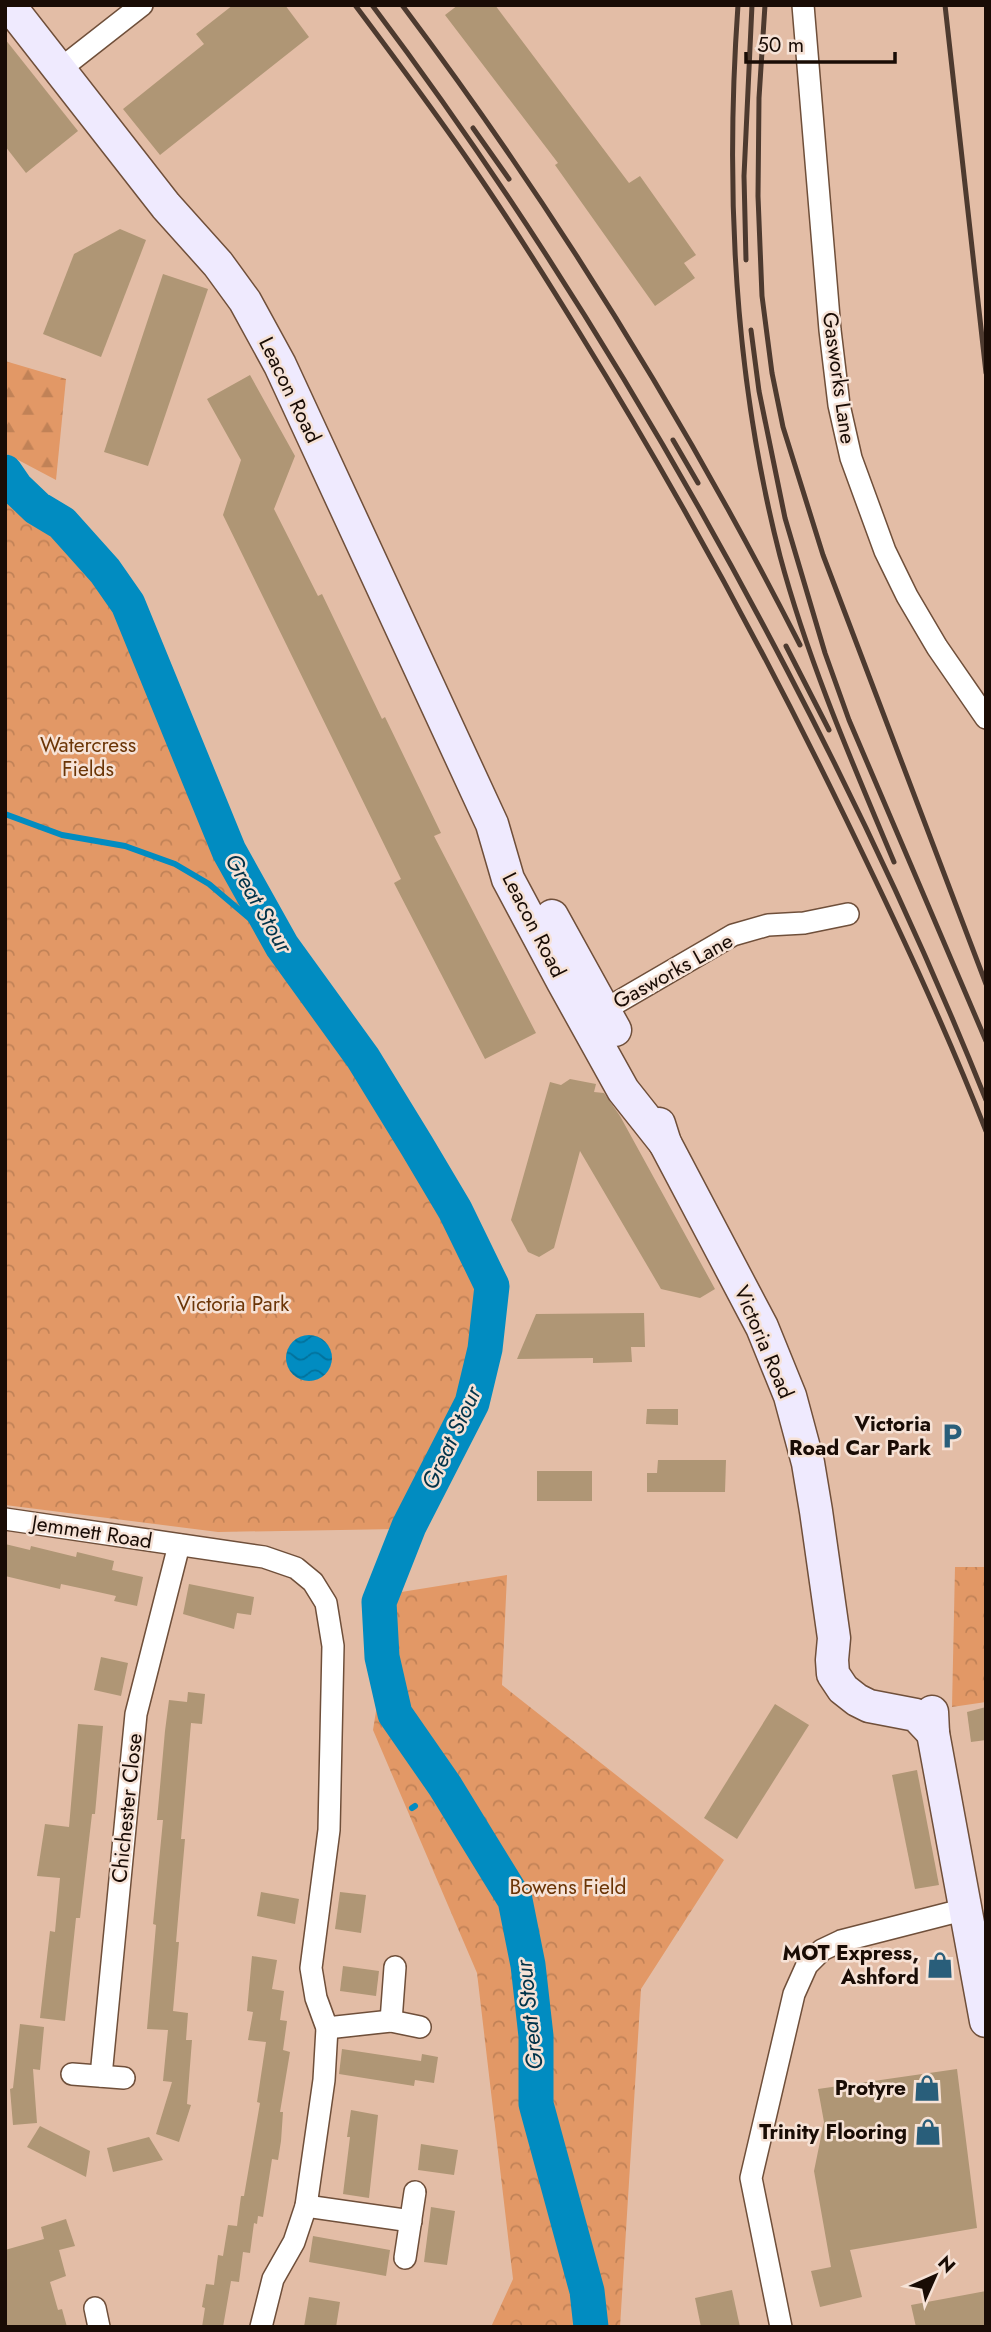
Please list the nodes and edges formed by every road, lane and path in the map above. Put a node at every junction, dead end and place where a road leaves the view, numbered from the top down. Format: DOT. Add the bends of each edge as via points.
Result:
graph roads {
  1 [pos="9,5"];
  2 [pos="142,5"];
  3 [pos="803,5"];
  4 [pos="59,70"];
  5 [pos="986,718"];
  6 [pos="848,914"];
  7 [pos="594,1016"];
  8 [pos="5,1519"];
  9 [pos="179,1545"];
  10 [pos="966,1909"];
  11 [pos="395,1967"];
  12 [pos="391,2021"];
  13 [pos="986,2021"];
  14 [pos="420,2027"];
  15 [pos="327,2028"];
  16 [pos="72,2074"];
  17 [pos="101,2076"];
  18 [pos="124,2078"];
  19 [pos="415,2192"];
  20 [pos="306,2206"];
  21 [pos="411,2221"];
  22 [pos="405,2258"];
  23 [pos="261,2327"];
  24 [pos="780,2327"];
  1 -- 4 [label="street, Leacon Road"];
  2 -- 4 [label="street"];
  3 -- 5 [label="street, Gasworks Lane" via="830,330 851,458 907,596"];
  4 -- 7 [label="street, Leacon Road" via="244,301 280,365 492,824 526,870"];
  6 -- 7 [label="street, Gasworks Lane" via="768,925 733,936"];
  7 -- 10 [label="street, Victoria Road" via="642,1077 665,1143 762,1327 790,1396 808,1463 834,1638 845,1662 869,1684 924,1700 931,1709"];
  8 -- 9 [label="street, Jemmett Road"];
  9 -- 15 [label="street" via="264,1557 296,1568 313,1581 326,1603 333,1646 329,1830 311,1969"];
  9 -- 17 [label="street, Chichester Close" via="136,1714"];
  10 -- 13 [label="street, Victoria Road"];
  10 -- 24 [label="street" via="822,1950 807,1965 793,1994 751,2178"];
  11 -- 12 [label="street"];
  12 -- 14 [label="street"];
  12 -- 15 [label="street"];
  15 -- 20 [label="street"];
  16 -- 17 [label="street"];
  17 -- 18 [label="street"];
  19 -- 21 [label="street"];
  20 -- 21 [label="street"];
  20 -- 23 [label="street" via="294,2242 273,2279"];
  21 -- 22 [label="street"];
}
